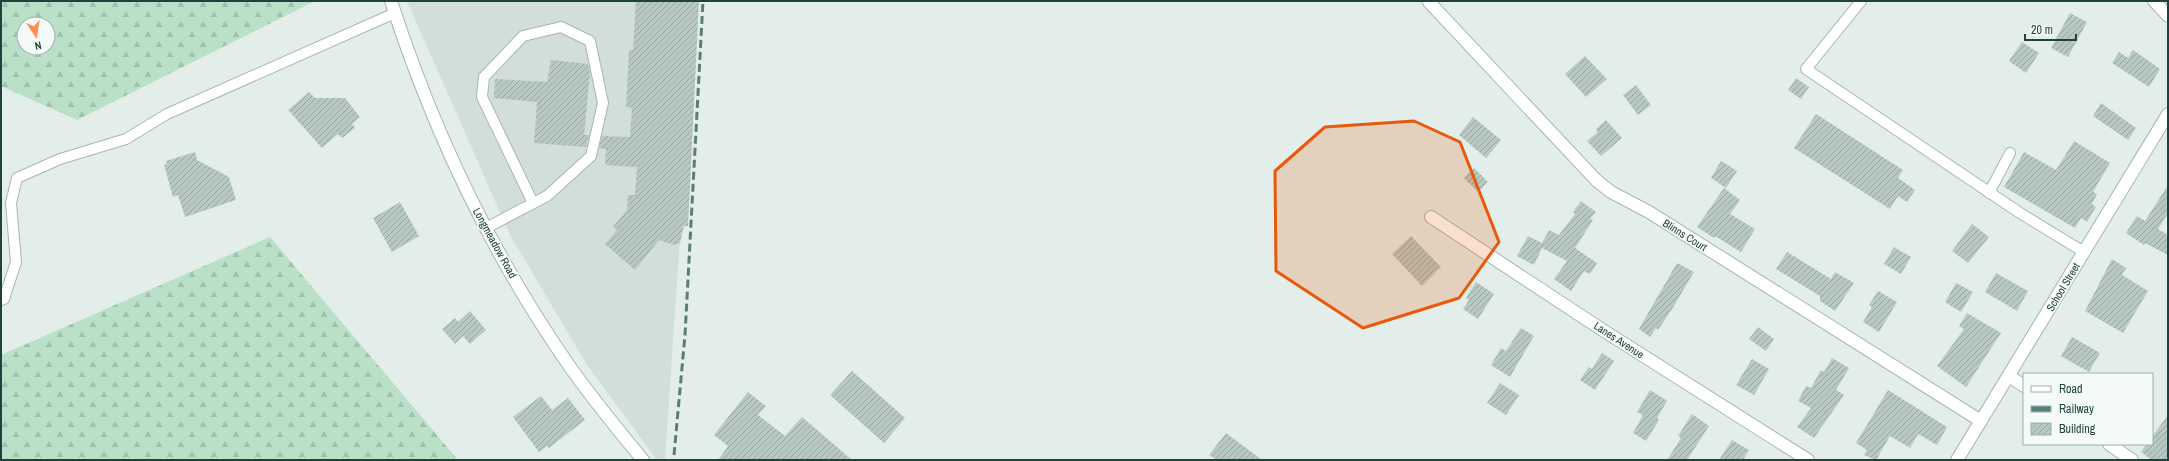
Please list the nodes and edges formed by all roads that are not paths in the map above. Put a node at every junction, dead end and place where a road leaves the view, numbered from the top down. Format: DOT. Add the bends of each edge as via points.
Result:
graph roads {
  1 [pos="391,1"];
  2 [pos="1861,1"];
  3 [pos="2154,1"];
  4 [pos="1429,2"];
  5 [pos="395,13"];
  6 [pos="2168,16"];
  7 [pos="2168,114"];
  8 [pos="2010,153"];
  9 [pos="1989,193"];
  10 [pos="533,203"];
  11 [pos="1431,217"];
  12 [pos="486,228"];
  13 [pos="2084,252"];
  14 [pos="1,300"];
  15 [pos="2008,376"];
  16 [pos="2023,385"];
  17 [pos="1981,421"];
  18 [pos="2110,445"];
  19 [pos="644,460"];
  20 [pos="1808,460"];
  21 [pos="1957,460"];
  22 [pos="2132,460"];
  1 -- 5 [label="street, Longmeadow Road"];
  2 -- 9 [label="lane" via="1806,69"];
  3 -- 6 [label="street"];
  4 -- 17 [label="street, Blinns Court" via="1570,154 1611,192 1648,212"];
  5 -- 12 [label="street, Longmeadow Road" via="432,113"];
  5 -- 14 [label="lane" via="167,114 126,139 60,159 17,178 11,202 16,262 4,299"];
  7 -- 13 [label="street, School Street"];
  8 -- 9 [label="lane"];
  9 -- 13 [label="lane"];
  10 -- 10 [label="lane" via="547,196 590,156 603,103 590,41 561,27 523,36 484,78 482,97"];
  10 -- 12 [label="lane"];
  11 -- 20 [label="street, Lanes Avenue" via="1607,333"];
  12 -- 19 [label="street, Longmeadow Road" via="524,295 571,368"];
  13 -- 15 [label="street, School Street"];
  15 -- 16 [label="street"];
  15 -- 17 [label="street, School Street"];
  17 -- 21 [label="street, School Street"];
  18 -- 22 [label="street"];
}
